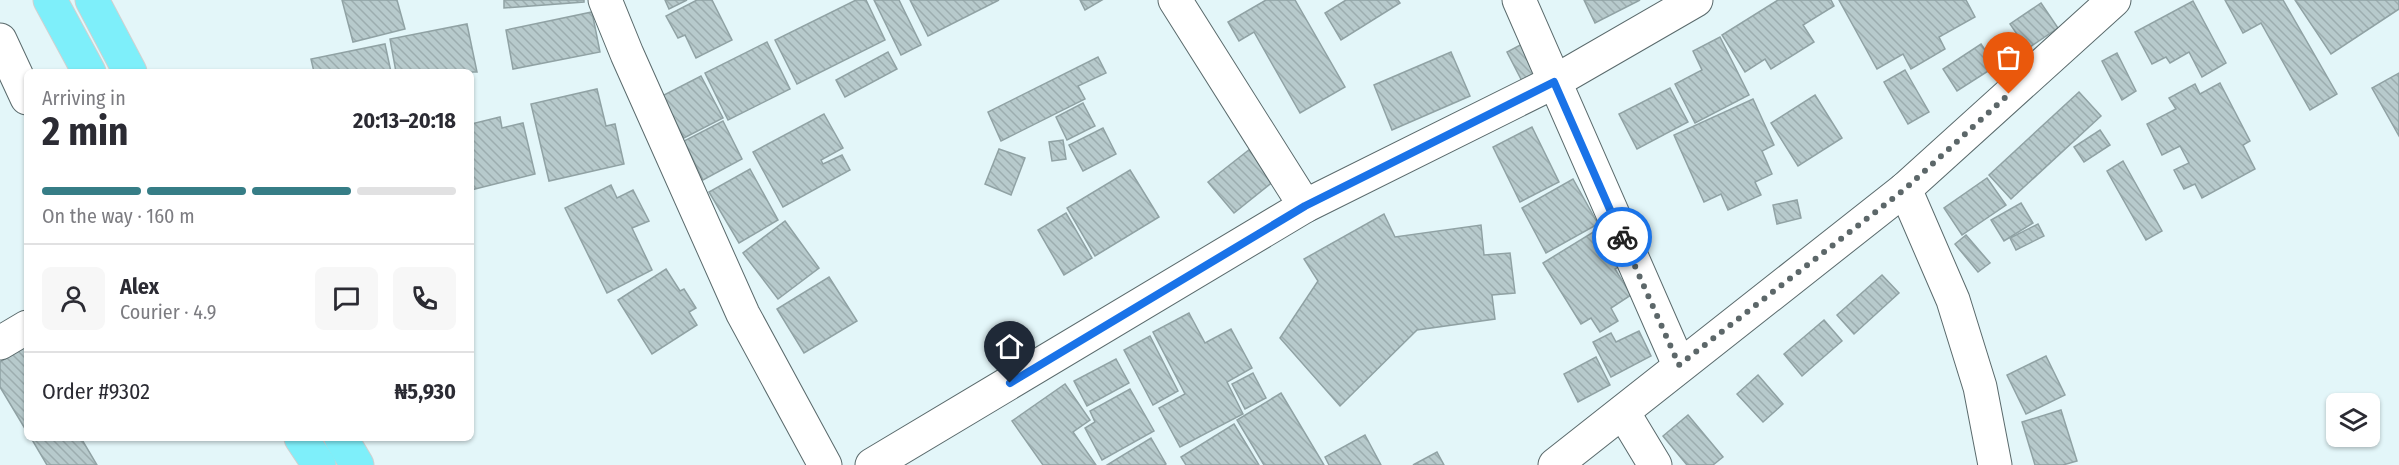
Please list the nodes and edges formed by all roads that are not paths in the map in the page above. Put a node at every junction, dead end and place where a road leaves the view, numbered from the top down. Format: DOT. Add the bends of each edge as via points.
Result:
graph roads {
  1 [pos="50,0"];
  2 [pos="92,0"];
  3 [pos="605,0"];
  4 [pos="1175,0"];
  5 [pos="1519,0"];
  6 [pos="1696,0"];
  7 [pos="2114,0"];
  8 [pos="0,40"];
  9 [pos="87,69"];
  10 [pos="128,69"];
  11 [pos="1554,82"];
  12 [pos="24,92"];
  13 [pos="1905,189"];
  14 [pos="1305,206"];
  15 [pos="24,329"];
  16 [pos="0,343"];
  17 [pos="1679,365"];
  18 [pos="1623,412"];
  19 [pos="303,441"];
  20 [pos="343,441"];
  21 [pos="319,465"];
  22 [pos="357,465"];
  23 [pos="825,465"];
  24 [pos="872,465"];
  25 [pos="1554,465"];
  26 [pos="1655,465"];
  27 [pos="1995,465"];
  1 -- 9 [label="main road"];
  2 -- 10 [label="main road"];
  3 -- 23 [label="street" via="743,314"];
  4 -- 14 [label="street"];
  5 -- 11 [label="street"];
  6 -- 11 [label="street"];
  7 -- 13 [label="street"];
  8 -- 12 [label="street"];
  11 -- 14 [label="street"];
  11 -- 17 [label="street"];
  13 -- 17 [label="street"];
  13 -- 27 [label="street" via="1953,300 1980,387"];
  14 -- 24 [label="street"];
  15 -- 16 [label="street"];
  17 -- 18 [label="street"];
  18 -- 25 [label="street"];
  18 -- 26 [label="street"];
  19 -- 21 [label="main road"];
  20 -- 22 [label="main road"];
}
